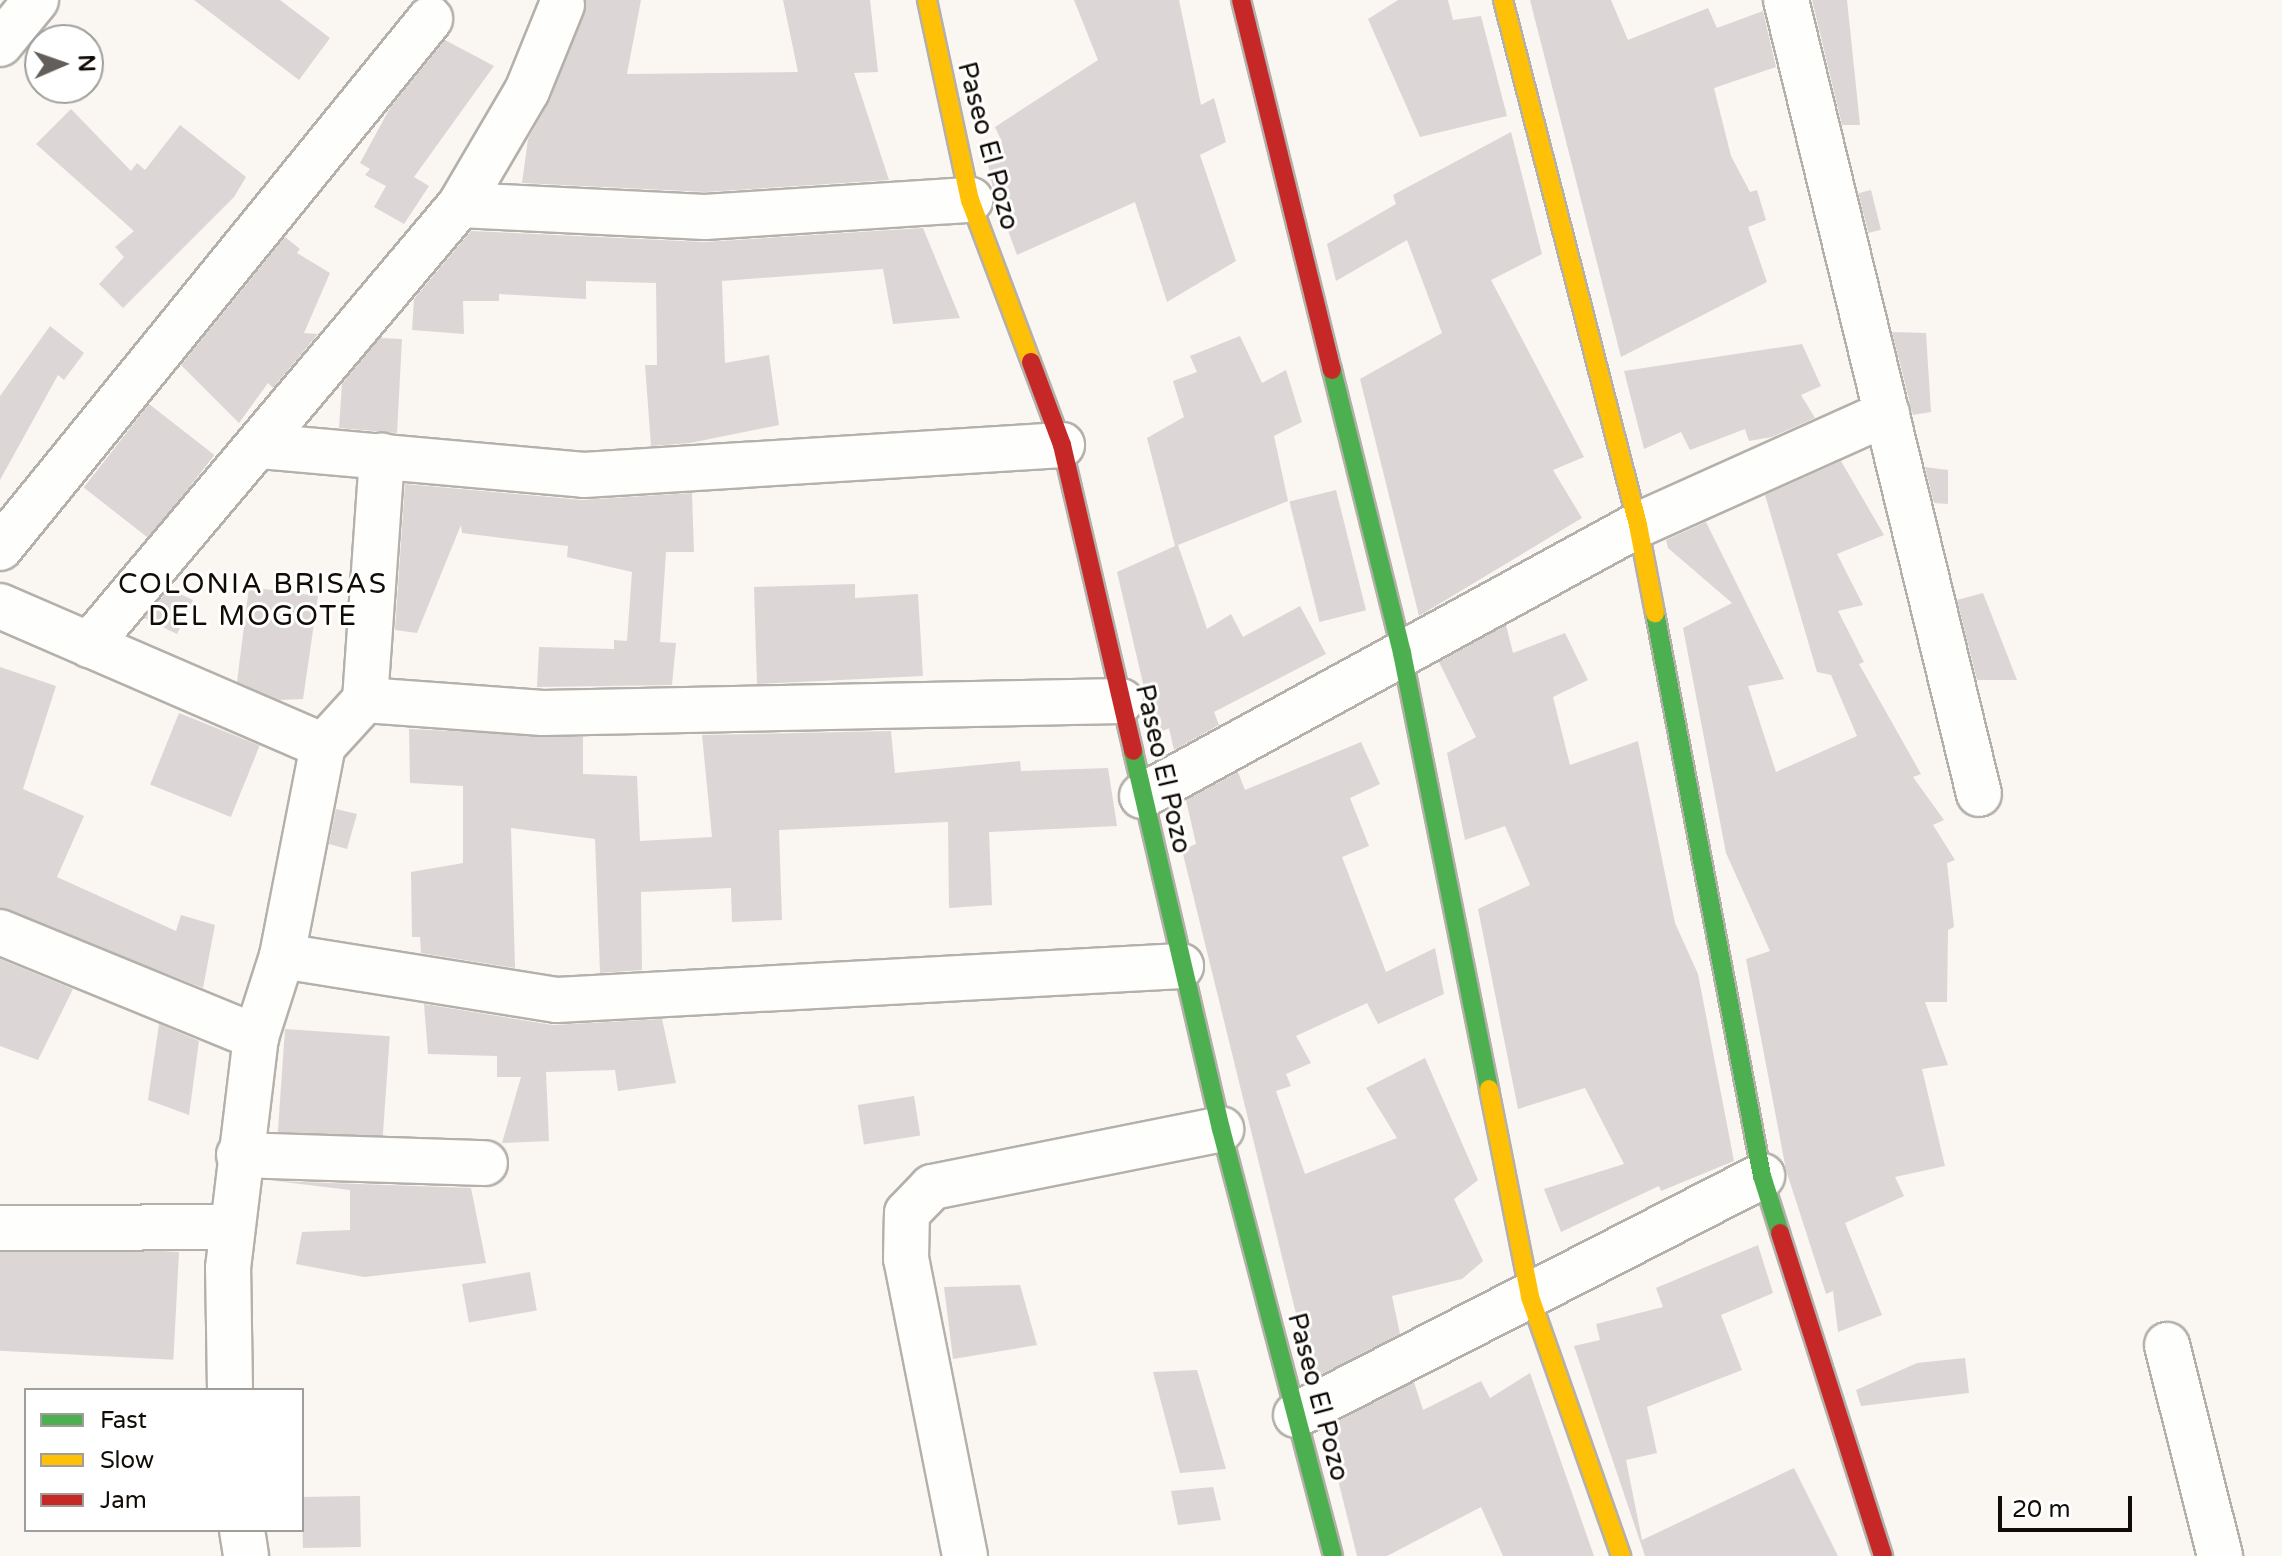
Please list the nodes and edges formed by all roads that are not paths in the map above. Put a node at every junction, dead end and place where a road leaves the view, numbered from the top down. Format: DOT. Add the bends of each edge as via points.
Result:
graph roads {
  1 [pos="36,0"];
  2 [pos="927,0"];
  3 [pos="1241,0"];
  4 [pos="1503,0"];
  5 [pos="1786,0"];
  6 [pos="562,5"];
  7 [pos="430,19"];
  8 [pos="0,44"];
  9 [pos="970,200"];
  10 [pos="460,205"];
  11 [pos="1887,413"];
  12 [pos="1062,445"];
  13 [pos="261,446"];
  14 [pos="382,456"];
  15 [pos="1638,525"];
  16 [pos="0,548"];
  17 [pos="0,606"];
  18 [pos="89,645"];
  19 [pos="1402,653"];
  20 [pos="365,700"];
  21 [pos="1121,701"];
  22 [pos="323,746"];
  23 [pos="1979,794"];
  24 [pos="1142,796"];
  25 [pos="0,932"];
  26 [pos="282,956"];
  27 [pos="1181,966"];
  28 [pos="256,1037"];
  29 [pos="1221,1129"];
  30 [pos="239,1155"];
  31 [pos="485,1163"];
  32 [pos="1762,1176"];
  33 [pos="232,1227"];
  34 [pos="0,1228"];
  35 [pos="1530,1297"];
  36 [pos="2167,1345"];
  37 [pos="230,1388"];
  38 [pos="1296,1415"];
  39 [pos="242,1532"];
  40 [pos="246,1556"];
  41 [pos="965,1556"];
  42 [pos="1333,1556"];
  43 [pos="1621,1556"];
  44 [pos="1883,1556"];
  45 [pos="2220,1556"];
  1 -- 8 [label="street"];
  2 -- 9 [label="street, Paseo El Pozo"];
  3 -- 19 [label="street"];
  4 -- 15 [label="street"];
  5 -- 11 [label="street"];
  6 -- 10 [label="street" via="527,91"];
  7 -- 16 [label="street"];
  9 -- 10 [label="street" via="705,217"];
  9 -- 12 [label="street, Paseo El Pozo"];
  10 -- 13 [label="street"];
  11 -- 15 [label="street"];
  11 -- 23 [label="street"];
  12 -- 14 [label="street" via="584,475"];
  12 -- 21 [label="street, Paseo El Pozo"];
  13 -- 14 [label="street"];
  13 -- 18 [label="street"];
  14 -- 20 [label="street"];
  15 -- 19 [label="street"];
  15 -- 32 [label="street"];
  17 -- 18 [label="street"];
  18 -- 22 [label="street"];
  19 -- 24 [label="street"];
  19 -- 35 [label="street"];
  20 -- 21 [label="street" via="543,713"];
  20 -- 22 [label="street"];
  21 -- 24 [label="street, Paseo El Pozo"];
  22 -- 26 [label="street"];
  24 -- 27 [label="street, Paseo El Pozo"];
  25 -- 28 [label="street"];
  26 -- 27 [label="street" via="557,1000"];
  26 -- 28 [label="street"];
  27 -- 29 [label="street, Paseo El Pozo"];
  28 -- 30 [label="street"];
  29 -- 38 [label="street, Paseo El Pozo"];
  29 -- 41 [label="street" via="932,1187 907,1213 906,1259"];
  30 -- 31 [label="street"];
  30 -- 33 [label="street"];
  32 -- 35 [label="street"];
  32 -- 44 [label="street"];
  33 -- 34 [label="street"];
  33 -- 37 [label="street"];
  35 -- 38 [label="street"];
  35 -- 43 [label="street"];
  36 -- 45 [label="street"];
  38 -- 42 [label="street, Paseo El Pozo"];
  39 -- 40 [label="street"];
}
